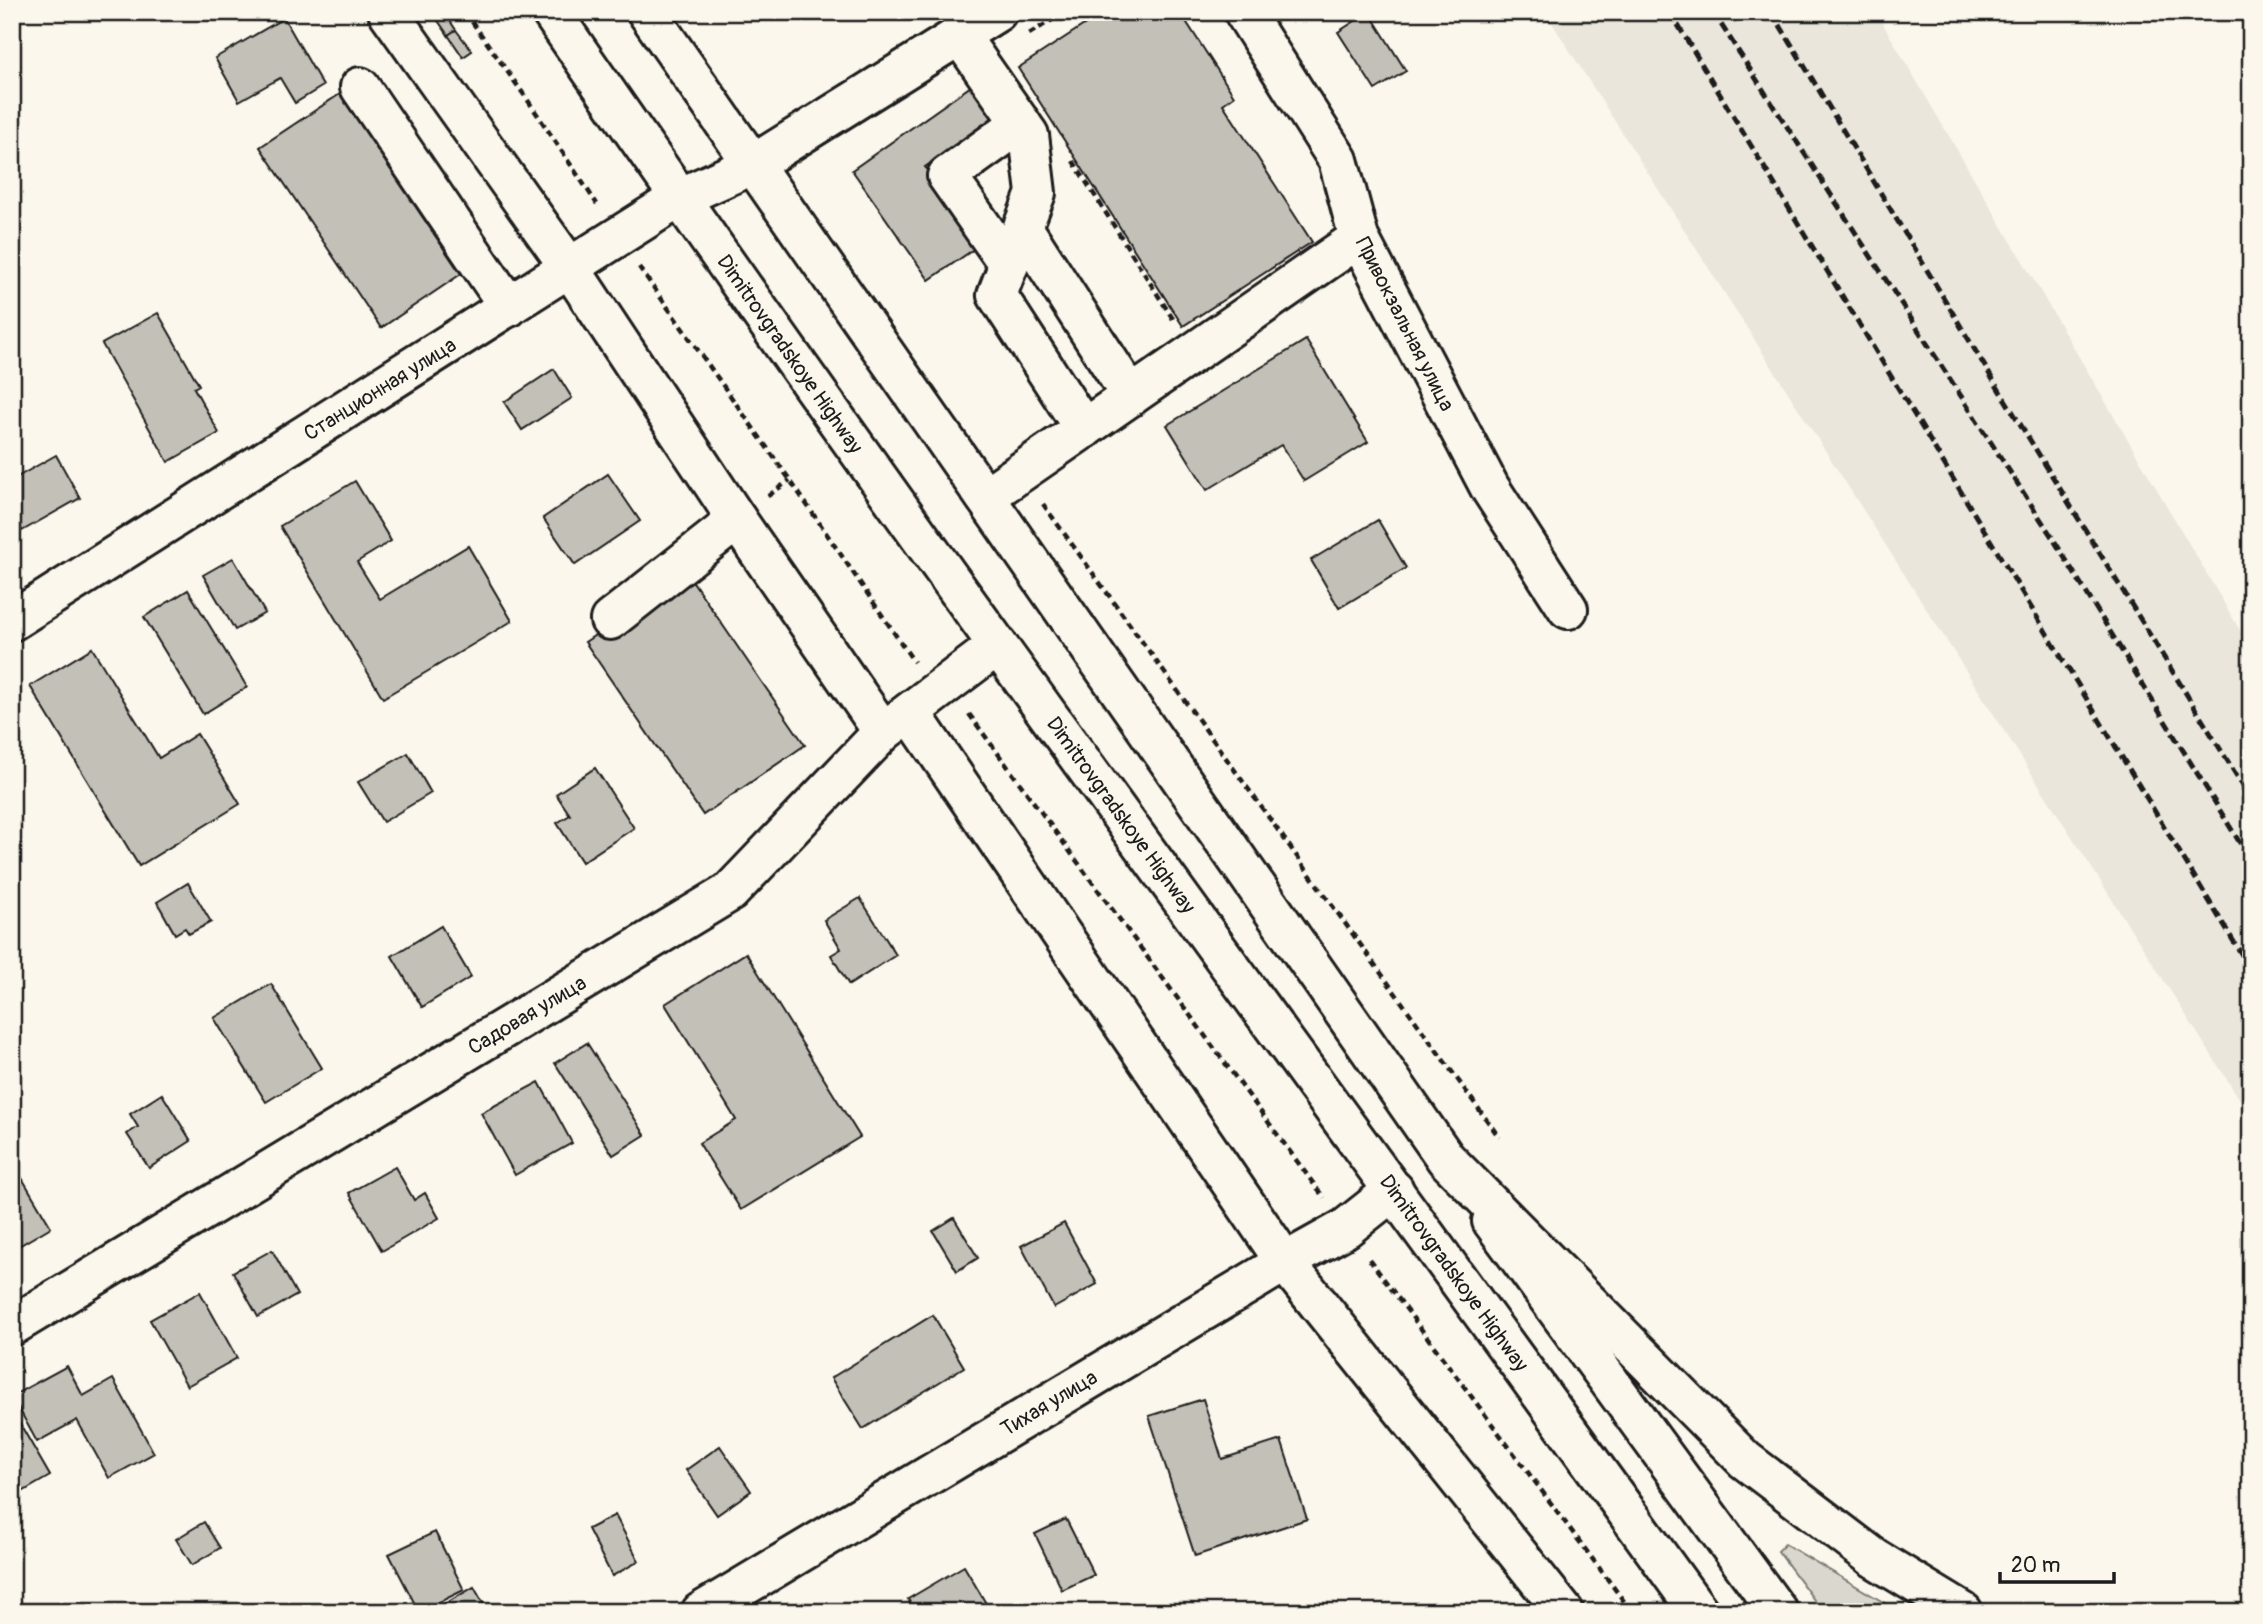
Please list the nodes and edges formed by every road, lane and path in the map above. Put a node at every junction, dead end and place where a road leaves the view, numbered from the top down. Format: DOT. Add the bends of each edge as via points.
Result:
graph roads {
  1 [pos="388,12"];
  2 [pos="465,12"];
  3 [pos="551,12"];
  4 [pos="647,12"];
  5 [pos="997,12"];
  6 [pos="1244,12"];
  7 [pos="960,36"];
  8 [pos="360,87"];
  9 [pos="527,99"];
  10 [pos="1021,123"];
  11 [pos="1069,155"];
  12 [pos="752,165"];
  13 [pos="679,198"];
  14 [pos="1023,228"];
  15 [pos="1359,238"];
  16 [pos="1009,265"];
  17 [pos="570,268"];
  18 [pos="509,307"];
  19 [pos="1194,352"];
  20 [pos="1131,396"];
  21 [pos="1084,429"];
  22 [pos="1020,473"];
  23 [pos="985,497"];
  24 [pos="737,520"];
  25 [pos="1568,609"];
  26 [pos="610,620"];
  27 [pos="12,621"];
  28 [pos="997,646"];
  29 [pos="947,684"];
  30 [pos="897,722"];
  31 [pos="1499,1137"];
  32 [pos="1446,1158"];
  33 [pos="1394,1190"];
  34 [pos="1346,1228"];
  35 [pos="1285,1262"];
  36 [pos="12,1326"];
  37 [pos="701,1612"];
  38 [pos="1564,1612"];
  39 [pos="1632,1612"];
  40 [pos="1699,1612"];
  41 [pos="1779,1612"];
  42 [pos="1963,1612"];
  1 -- 17 [label="main road"];
  2 -- 9 [label="path"];
  3 -- 13 [label="main road, Dimitrovgradskoye Highway"];
  4 -- 12 [label="main road"];
  5 -- 7 [label="main road, Станционная улица"];
  6 -- 15 [label="main road, Привокзальная улица" via="1338,160"];
  7 -- 10 [label="main road"];
  7 -- 12 [label="main road, Станционная улица"];
  8 -- 18 [label="main road"];
  10 -- 14 [label="main road" via="1030,135 1036,193"];
  10 -- 16 [label="main road" via="947,176"];
  11 -- 19 [label="path"];
  12 -- 13 [label="main road, Станционная улица"];
  12 -- 23 [label="main road"];
  13 -- 17 [label="main road, Станционная улица"];
  13 -- 28 [label="main road, Dimitrovgradskoye Highway"];
  14 -- 16 [label="main road"];
  14 -- 20 [label="main road"];
  15 -- 19 [label="main road"];
  15 -- 25 [label="main road, Привокзальная улица" via="1490,488"];
  16 -- 21 [label="main road" via="997,295"];
  17 -- 18 [label="main road, Станционная улица"];
  17 -- 24 [label="main road"];
  18 -- 27 [label="main road, Станционная улица"];
  19 -- 20 [label="main road"];
  20 -- 21 [label="main road"];
  21 -- 22 [label="main road"];
  22 -- 23 [label="main road"];
  22 -- 31 [label="path"];
  23 -- 32 [label="main road"];
  24 -- 26 [label="main road"];
  24 -- 30 [label="main road"];
  28 -- 29 [label="main road, Садовая улица"];
  28 -- 33 [label="main road, Dimitrovgradskoye Highway"];
  29 -- 30 [label="main road, Садовая улица"];
  29 -- 34 [label="path"];
  30 -- 35 [label="main road"];
  30 -- 36 [label="main road, Садовая улица" via="730,892"];
  32 -- 41 [label="main road"];
  32 -- 42 [label="main road" via="1745,1460 1874,1558"];
  33 -- 34 [label="main road, Тихая улица"];
  33 -- 40 [label="main road, Dimitrovgradskoye Highway"];
  34 -- 35 [label="main road, Тихая улица"];
  34 -- 39 [label="path"];
  35 -- 37 [label="main road, Тихая улица"];
  35 -- 38 [label="main road"];
}
